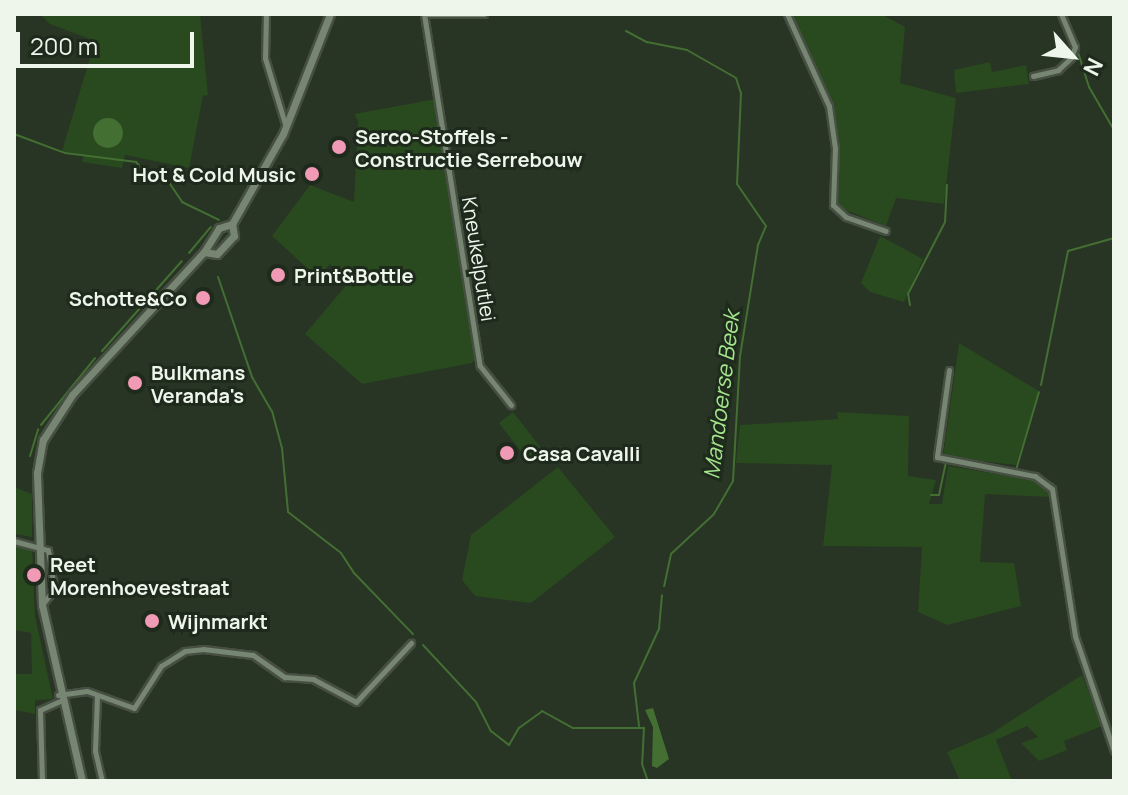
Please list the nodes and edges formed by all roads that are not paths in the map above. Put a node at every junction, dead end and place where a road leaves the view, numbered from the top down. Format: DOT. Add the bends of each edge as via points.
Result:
graph roads {
  1 [pos="266,14"];
  2 [pos="330,14"];
  3 [pos="424,14"];
  4 [pos="484,14"];
  5 [pos="787,14"];
  6 [pos="1061,14"];
  7 [pos="1033,76"];
  8 [pos="286,128"];
  9 [pos="232,224"];
  10 [pos="886,231"];
  11 [pos="204,252"];
  12 [pos="949,370"];
  13 [pos="511,405"];
  14 [pos="14,541"];
  15 [pos="38,544"];
  16 [pos="42,605"];
  17 [pos="411,643"];
  18 [pos="97,696"];
  19 [pos="59,698"];
  20 [pos="1114,751"];
  21 [pos="42,781"];
  22 [pos="82,781"];
  23 [pos="102,781"];
  1 -- 8 [label="street" via="265,58"];
  2 -- 8 [label="street"];
  3 -- 4 [label="street"];
  3 -- 13 [label="street, Kneukelputlei" via="480,366"];
  5 -- 10 [label="street" via="829,106 835,148 833,205 846,217"];
  6 -- 7 [label="street" via="1075,47 1071,58 1058,70"];
  8 -- 9 [label="street"];
  9 -- 11 [label="street" via="219,228"];
  9 -- 11 [label="street" via="234,236 223,250"];
  11 -- 15 [label="street" via="56,414 39,459"];
  12 -- 20 [label="street" via="937,457 1026,474 1052,489 1075,636"];
  14 -- 15 [label="street"];
  15 -- 16 [label="street"];
  15 -- 16 [label="street" via="53,563 54,589"];
  16 -- 19 [label="street"];
  17 -- 18 [label="street" via="356,702 313,679 285,677 253,655 203,649 185,651 161,666 134,708"];
  18 -- 19 [label="street" via="78,689"];
  18 -- 23 [label="street" via="95,751"];
  19 -- 21 [label="street" via="40,710"];
  19 -- 22 [label="street"];
}
